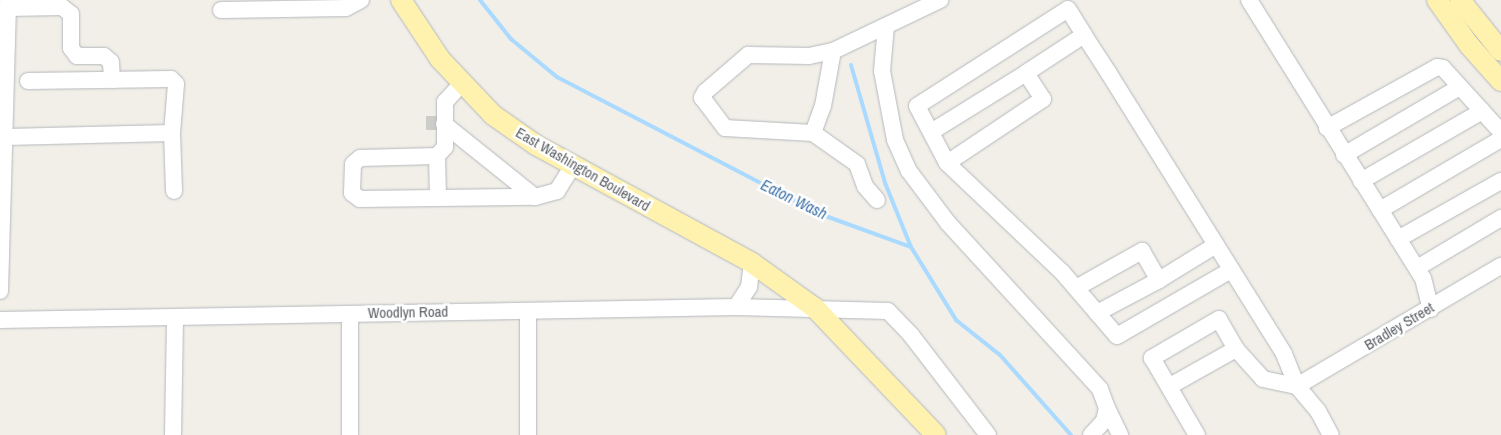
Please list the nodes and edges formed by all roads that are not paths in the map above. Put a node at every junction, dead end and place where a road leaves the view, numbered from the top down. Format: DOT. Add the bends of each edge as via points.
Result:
graph roads {
  1 [pos="361,0"];
  2 [pos="401,0"];
  3 [pos="940,0"];
  4 [pos="1248,0"];
  5 [pos="1437,0"];
  6 [pos="1460,0"];
  7 [pos="8,4"];
  8 [pos="221,10"];
  9 [pos="886,26"];
  10 [pos="1084,35"];
  11 [pos="833,51"];
  12 [pos="1501,51"];
  13 [pos="1026,72"];
  14 [pos="112,80"];
  15 [pos="28,81"];
  16 [pos="462,82"];
  17 [pos="1501,82"];
  18 [pos="1460,87"];
  19 [pos="1482,111"];
  20 [pos="437,123"];
  21 [pos="1327,128"];
  22 [pos="931,132"];
  23 [pos="1501,132"];
  24 [pos="172,133"];
  25 [pos="813,133"];
  26 [pos="6,137"];
  27 [pos="1501,139"];
  28 [pos="441,152"];
  29 [pos="1344,155"];
  30 [pos="947,163"];
  31 [pos="573,165"];
  32 [pos="1361,181"];
  33 [pos="1501,181"];
  34 [pos="174,191"];
  35 [pos="438,197"];
  36 [pos="535,197"];
  37 [pos="877,200"];
  38 [pos="1380,210"];
  39 [pos="1501,218"];
  40 [pos="1398,239"];
  41 [pos="1216,245"];
  42 [pos="752,263"];
  43 [pos="1501,266"];
  44 [pos="1417,268"];
  45 [pos="1232,270"];
  46 [pos="1158,280"];
  47 [pos="1076,288"];
  48 [pos="0,291"];
  49 [pos="736,307"];
  50 [pos="815,308"];
  51 [pos="1430,308"];
  52 [pos="528,311"];
  53 [pos="1097,313"];
  54 [pos="350,314"];
  55 [pos="174,317"];
  56 [pos="0,320"];
  57 [pos="1236,349"];
  58 [pos="1170,386"];
  59 [pos="1297,386"];
  60 [pos="1107,408"];
  61 [pos="173,435"];
  62 [pos="350,435"];
  63 [pos="528,435"];
  64 [pos="936,435"];
  65 [pos="988,435"];
  66 [pos="1091,435"];
  67 [pos="1120,435"];
  68 [pos="1197,435"];
  69 [pos="1331,435"];
  1 -- 8 [label="street" via="346,8"];
  2 -- 16 [label="main road, East Washington Boulevard" via="440,59"];
  3 -- 9 [label="street"];
  4 -- 21 [label="street"];
  5 -- 17 [label="main road"];
  6 -- 12 [label="main road"];
  7 -- 14 [label="street" via="62,7 71,14 71,48 77,56 104,56 111,62"];
  7 -- 26 [label="street"];
  9 -- 11 [label="street"];
  9 -- 60 [label="street" via="882,71 896,140 909,171 948,223 1100,389"];
  10 -- 13 [label="street"];
  10 -- 22 [label="street" via="1068,9 917,106"];
  10 -- 41 [label="street"];
  11 -- 25 [label="street" via="823,106"];
  11 -- 25 [label="street" via="809,56 748,55 702,98 725,128"];
  13 -- 22 [label="street"];
  13 -- 30 [label="street" via="1043,99"];
  14 -- 15 [label="street"];
  14 -- 24 [label="street" via="171,79 176,84"];
  16 -- 20 [label="street" via="445,102"];
  16 -- 31 [label="main road, East Washington Boulevard" via="494,115"];
  18 -- 19 [label="street"];
  18 -- 21 [label="street" via="1443,68 1433,68"];
  18 -- 29 [label="street"];
  19 -- 23 [label="street"];
  19 -- 32 [label="street"];
  20 -- 28 [label="street"];
  20 -- 36 [label="street"];
  21 -- 29 [label="street"];
  22 -- 30 [label="street"];
  24 -- 26 [label="street"];
  24 -- 34 [label="street"];
  25 -- 37 [label="street" via="857,164 865,186"];
  26 -- 48 [label="street"];
  27 -- 38 [label="street"];
  28 -- 35 [label="street"];
  28 -- 35 [label="street" via="360,158 353,164 352,194 360,199"];
  29 -- 32 [label="street"];
  30 -- 47 [label="street"];
  31 -- 36 [label="street" via="557,191"];
  31 -- 42 [label="main road, East Washington Boulevard"];
  32 -- 38 [label="street"];
  33 -- 40 [label="street"];
  35 -- 36 [label="street"];
  38 -- 40 [label="street"];
  39 -- 44 [label="street"];
  40 -- 44 [label="street"];
  41 -- 45 [label="street"];
  41 -- 46 [label="street"];
  42 -- 49 [label="street" via="749,287"];
  42 -- 50 [label="main road, East Washington Boulevard"];
  43 -- 51 [label="street, Bradley Street"];
  44 -- 51 [label="street" via="1423,278"];
  45 -- 53 [label="street" via="1116,336"];
  45 -- 59 [label="street" via="1284,354"];
  46 -- 47 [label="street" via="1142,251"];
  46 -- 53 [label="street"];
  47 -- 53 [label="street"];
  49 -- 50 [label="street, Woodlyn Road"];
  49 -- 52 [label="street, Woodlyn Road"];
  50 -- 64 [label="main road, East Washington Boulevard"];
  50 -- 65 [label="street, Woodlyn Road" via="888,311 911,335"];
  51 -- 59 [label="street, Bradley Street"];
  52 -- 54 [label="street, Woodlyn Road"];
  52 -- 63 [label="street"];
  54 -- 55 [label="street, Woodlyn Road"];
  54 -- 62 [label="street"];
  55 -- 56 [label="street, Woodlyn Road"];
  55 -- 61 [label="street"];
  57 -- 58 [label="street"];
  57 -- 58 [label="street" via="1219,319 1152,358"];
  57 -- 59 [label="street" via="1263,379"];
  58 -- 68 [label="street"];
  59 -- 69 [label="street" via="1318,411"];
  60 -- 66 [label="street" via="1104,422"];
  60 -- 67 [label="street"];
}
